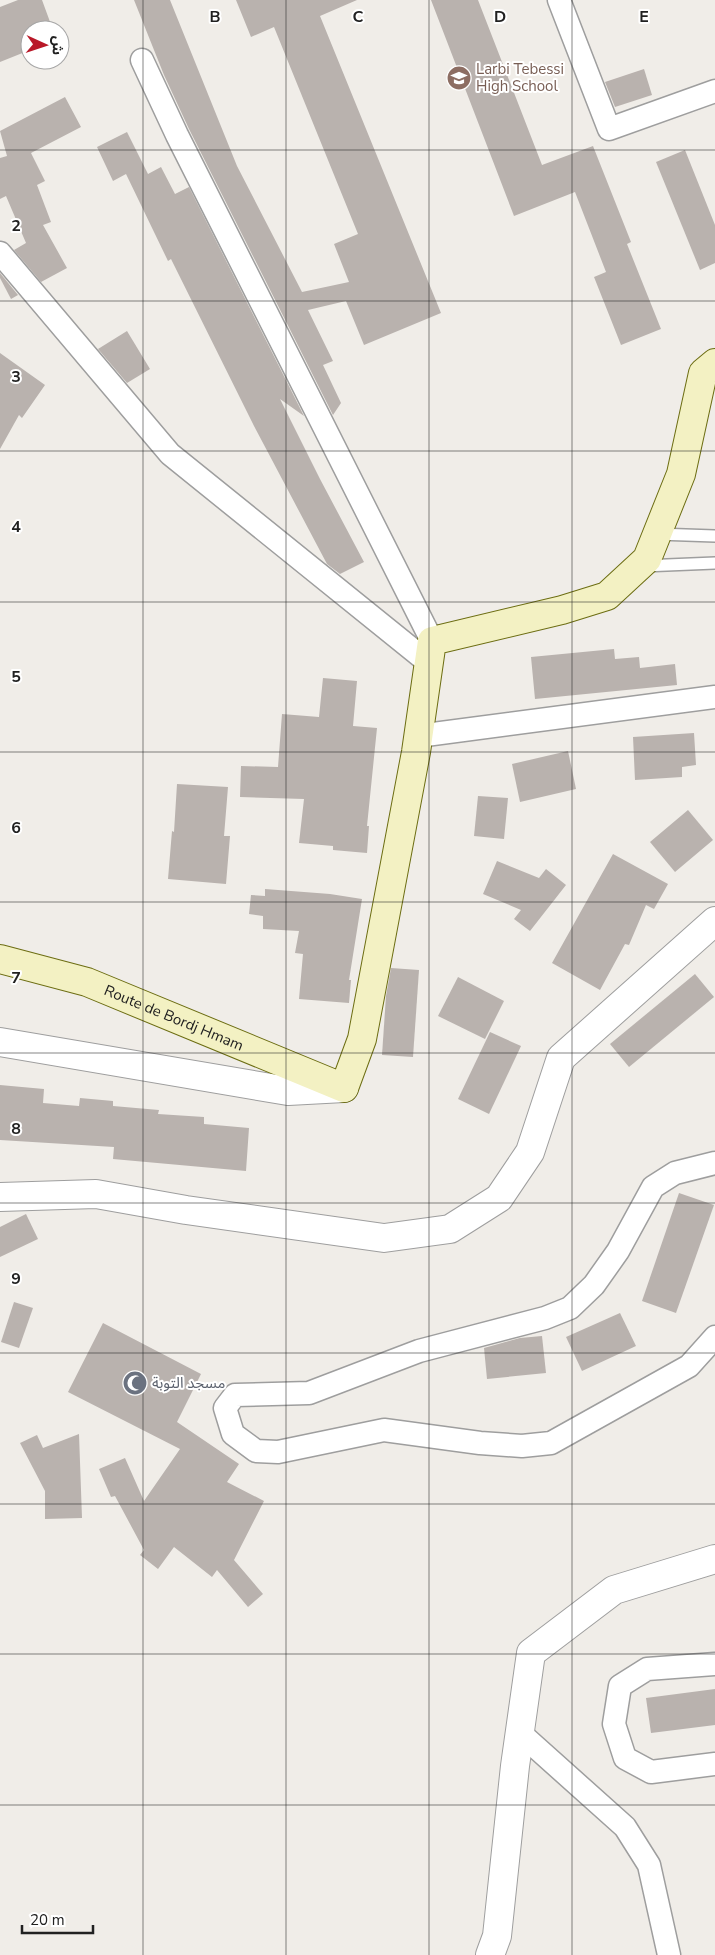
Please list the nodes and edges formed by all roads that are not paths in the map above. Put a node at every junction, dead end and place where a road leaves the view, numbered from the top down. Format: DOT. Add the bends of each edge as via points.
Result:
graph roads {
  1 [pos="559,0"];
  2 [pos="142,60"];
  3 [pos="715,91"];
  4 [pos="0,253"];
  5 [pos="715,363"];
  6 [pos="656,534"];
  7 [pos="715,536"];
  8 [pos="715,563"];
  9 [pos="639,566"];
  10 [pos="431,652"];
  11 [pos="715,697"];
  12 [pos="418,736"];
  13 [pos="715,921"];
  14 [pos="0,959"];
  15 [pos="0,1042"];
  16 [pos="344,1088"];
  17 [pos="715,1163"];
  18 [pos="0,1196"];
  19 [pos="715,1337"];
  20 [pos="715,1558"];
  21 [pos="715,1664"];
  22 [pos="520,1733"];
  23 [pos="715,1764"];
  24 [pos="490,1955"];
  25 [pos="669,1955"];
  1 -- 3 [label="street" via="609,129"];
  2 -- 10 [label="street"];
  4 -- 10 [label="street" via="170,454"];
  5 -- 6 [label="main road" via="703,373 681,474"];
  6 -- 7 [label="lane"];
  6 -- 9 [label="main road" via="647,559"];
  8 -- 9 [label="lane"];
  9 -- 10 [label="main road" via="607,596"];
  10 -- 12 [label="main road"];
  11 -- 12 [label="street"];
  12 -- 16 [label="main road" via="362,1039"];
  13 -- 18 [label="street" via="561,1058 530,1152 499,1198 450,1229 384,1238 96,1194"];
  14 -- 16 [label="main road, Route de Bordj Hmam" via="87,982"];
  15 -- 16 [label="street" via="288,1090"];
  17 -- 19 [label="street" via="675,1174 653,1187 618,1251 594,1285 570,1308 545,1318 419,1351 309,1393 235,1395 225,1408 233,1434 256,1451 278,1452 384,1430 480,1443 522,1446 551,1443 689,1366"];
  20 -- 22 [label="street" via="614,1590 531,1653"];
  21 -- 23 [label="street" via="647,1669 620,1686 614,1724 626,1758 651,1772"];
  22 -- 24 [label="street" via="497,1936"];
  22 -- 25 [label="street" via="625,1827 649,1865"];
}
